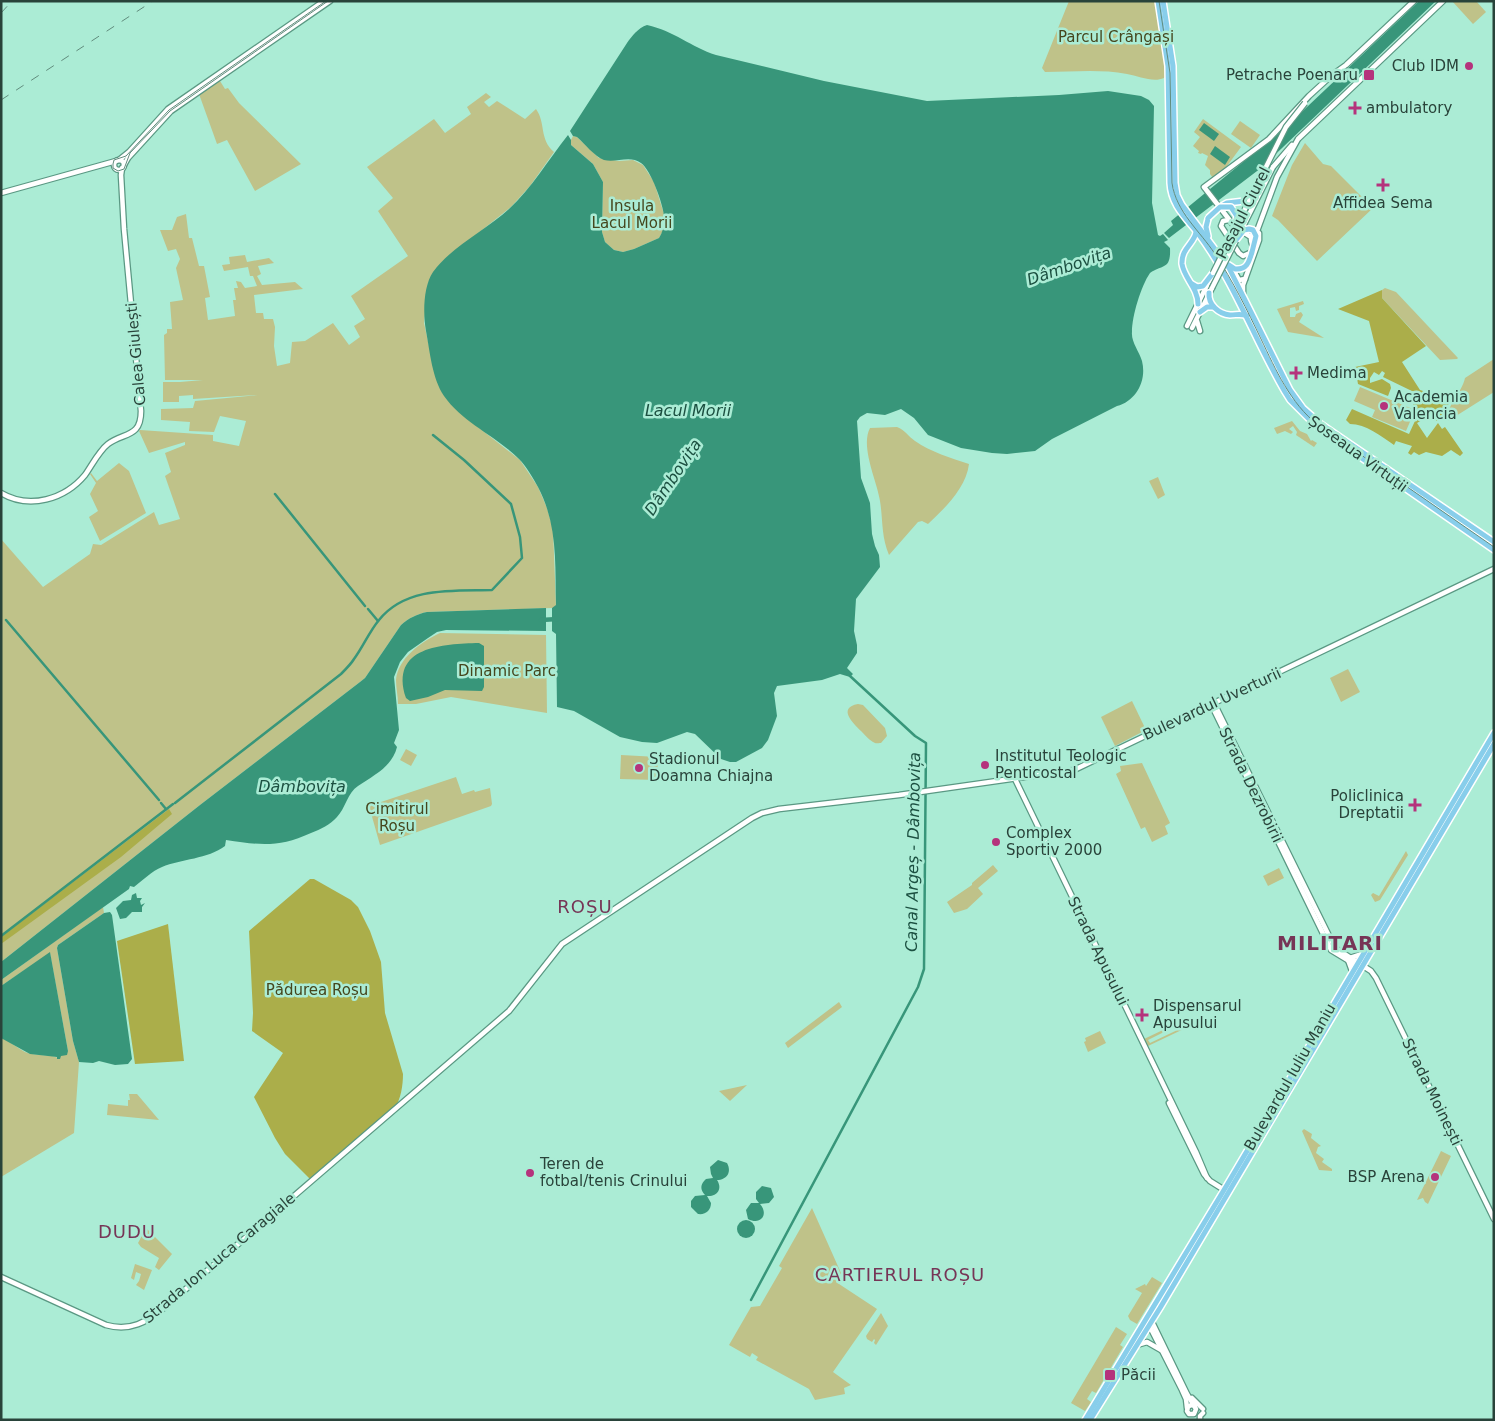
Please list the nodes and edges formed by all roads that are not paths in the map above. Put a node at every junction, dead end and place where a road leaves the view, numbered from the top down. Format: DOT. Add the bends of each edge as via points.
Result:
graph roads {
  1 [pos="324,1"];
  2 [pos="330,1"];
  3 [pos="1158,1"];
  4 [pos="1163,1"];
  5 [pos="1414,1"];
  6 [pos="1443,1"];
  7 [pos="1346,65"];
  8 [pos="1298,139"];
  9 [pos="118,160"];
  10 [pos="107,163"];
  11 [pos="120,167"];
  12 [pos="1255,190"];
  13 [pos="1,194"];
  14 [pos="1218,205"];
  15 [pos="1182,209"];
  16 [pos="1208,218"];
  17 [pos="1229,220"];
  18 [pos="1194,225"];
  19 [pos="1257,231"];
  20 [pos="1196,232"];
  21 [pos="1232,234"];
  22 [pos="1251,237"];
  23 [pos="1236,240"];
  24 [pos="1192,241"];
  25 [pos="1207,242"];
  26 [pos="1256,247"];
  27 [pos="1252,252"];
  28 [pos="1227,266"];
  29 [pos="1213,273"];
  30 [pos="1246,278"];
  31 [pos="1192,283"];
  32 [pos="1211,290"];
  33 [pos="1243,294"];
  34 [pos="1240,302"];
  35 [pos="1198,304"];
  36 [pos="1213,307"];
  37 [pos="1199,314"];
  38 [pos="1235,314"];
  39 [pos="1247,316"];
  40 [pos="1200,331"];
  41 [pos="1,493"];
  42 [pos="1494,542"];
  43 [pos="1494,550"];
  44 [pos="1493,569"];
  45 [pos="1212,704"];
  46 [pos="1494,733"];
  47 [pos="1494,744"];
  48 [pos="1015,779"];
  49 [pos="555,951"];
  50 [pos="1362,954"];
  51 [pos="1349,959"];
  52 [pos="1366,959"];
  53 [pos="1361,966"];
  54 [pos="1352,971"];
  55 [pos="1374,974"];
  56 [pos="1326,1022"];
  57 [pos="1226,1191"];
  58 [pos="1494,1219"];
  59 [pos="1,1277"];
  60 [pos="1148,1322"];
  61 [pos="1135,1346"];
  62 [pos="1162,1350"];
  63 [pos="1187,1394"];
  64 [pos="1195,1406"];
  65 [pos="1187,1408"];
  66 [pos="1196,1413"];
  67 [pos="1191,1415"];
  68 [pos="1085,1420"];
  69 [pos="1090,1420"];
  70 [pos="1194,1420"];
  71 [pos="1199,1420"];
  1 -- 9 [label="main road" via="168,110"];
  2 -- 11 [label="main road" via="171,111"];
  3 -- 15 [label="main road" via="1168,66 1170,187 1173,199"];
  4 -- 15 [label="main road" via="1173,66 1176,187"];
  5 -- 7 [label="main road"];
  6 -- 8 [label="main road"];
  7 -- 12 [label="main road, Pasajul Ciurel, bridge" via="1296,113"];
  7 -- 14 [label="main road" via="1305,99 1268,139 1205,187"];
  8 -- 19 [label="main road" via="1278,177"];
  8 -- 23 [label="main road, Pasajul Ciurel, bridge" via="1273,167"];
  9 -- 10 [label="main road"];
  9 -- 11 [label="main road, Calea Giulești"];
  9 -- 11 [label="main road" via="122,161"];
  10 -- 11 [label="main road"];
  10 -- 13 [label="main road"];
  11 -- 41 [label="main road, Calea Giulești" via="140,423 133,432 109,443 81,479 61,494 31,502 12,499"];
  12 -- 14 [label="main road, bridge" via="1245,202"];
  12 -- 21 [label="main road, Pasajul Ciurel, bridge"];
  14 -- 16 [label="main road, bridge"];
  14 -- 17 [label="main road"];
  14 -- 21 [label="main road, bridge" via="1229,207 1236,214"];
  15 -- 18 [label="main road"];
  16 -- 18 [label="main road" via="1202,224"];
  16 -- 25 [label="main road"];
  17 -- 22 [label="main road"];
  17 -- 27 [label="main road" via="1222,221 1220,226 1236,249 1243,256"];
  18 -- 20 [label="main road, Șoseaua Virtuții"];
  18 -- 25 [label="main road, Șoseaua Virtuții"];
  19 -- 22 [label="main road"];
  19 -- 26 [label="main road"];
  20 -- 24 [label="main road"];
  20 -- 25 [label="main road, Șoseaua Virtuții"];
  21 -- 29 [label="main road, Pasajul Ciurel, bridge"];
  22 -- 26 [label="main road" via="1251,243"];
  23 -- 27 [label="main road, bridge" via="1244,230 1253,230 1256,236"];
  23 -- 32 [label="main road, Pasajul Ciurel, bridge"];
  24 -- 25 [label="main road"];
  24 -- 31 [label="main road" via="1182,262"];
  25 -- 28 [label="main road, Șoseaua Virtuții"];
  25 -- 34 [label="main road, Șoseaua Virtuții"];
  26 -- 30 [label="main road"];
  27 -- 28 [label="main road" via="1248,264 1242,269"];
  28 -- 30 [label="main road" via="1240,280"];
  28 -- 33 [label="main road, Șoseaua Virtuții"];
  29 -- 31 [label="main road" via="1202,286"];
  29 -- 35 [label="main road, Pasajul Ciurel"];
  30 -- 33 [label="main road"];
  31 -- 35 [label="main road"];
  32 -- 36 [label="main road" via="1209,302"];
  32 -- 37 [label="main road, Pasajul Ciurel"];
  33 -- 42 [label="main road, Șoseaua Virtuții" via="1287,385 1309,414"];
  34 -- 38 [label="main road"];
  34 -- 39 [label="main road, Șoseaua Virtuții"];
  35 -- 37 [label="main road, Pasajul Ciurel" via="1189,327"];
  36 -- 37 [label="main road" via="1207,307"];
  36 -- 38 [label="main road"];
  37 -- 40 [label="main road" via="1197,324"];
  38 -- 39 [label="main road"];
  39 -- 43 [label="main road, Șoseaua Virtuții" via="1285,392 1310,422"];
  44 -- 45 [label="main road, Bulevardul Uverturii"];
  45 -- 48 [label="main road, Bulevardul Uverturii" via="1078,769"];
  45 -- 51 [label="main road, Strada Dezrobirii" via="1331,950"];
  46 -- 50 [label="main road, Bulevardul Iuliu Maniu"];
  47 -- 52 [label="main road, Bulevardul Iuliu Maniu"];
  48 -- 49 [label="main road, Bulevardul Uverturii" via="768,811 737,827"];
  48 -- 57 [label="main road, Strada Apusului" via="1207,1178"];
  49 -- 59 [label="main road, Strada Ion Luca Caragiale" via="514,1007 165,1307 139,1325 123,1328 106,1325"];
  50 -- 51 [label="main road"];
  50 -- 53 [label="main road, Bulevardul Iuliu Maniu"];
  51 -- 53 [label="main road, Strada Dezrobirii"];
  51 -- 54 [label="main road"];
  52 -- 53 [label="main road, Bulevardul Iuliu Maniu"];
  52 -- 55 [label="main road"];
  53 -- 54 [label="main road, Bulevardul Iuliu Maniu"];
  53 -- 55 [label="main road, Strada Moinești"];
  53 -- 56 [label="main road, Bulevardul Iuliu Maniu"];
  54 -- 56 [label="main road, Bulevardul Iuliu Maniu"];
  55 -- 58 [label="main road, Strada Moinești"];
  56 -- 57 [label="main road, Bulevardul Iuliu Maniu"];
  57 -- 60 [label="main road, Bulevardul Iuliu Maniu"];
  60 -- 61 [label="main road, Bulevardul Iuliu Maniu"];
  60 -- 62 [label="main road"];
  60 -- 63 [label="main road"];
  60 -- 68 [label="main road, Bulevardul Iuliu Maniu"];
  61 -- 62 [label="main road" via="1147,1342"];
  61 -- 69 [label="main road, Bulevardul Iuliu Maniu"];
  62 -- 65 [label="main road"];
  63 -- 64 [label="main road"];
  63 -- 71 [label="main road" via="1203,1411"];
  64 -- 65 [label="main road"];
  64 -- 66 [label="main road"];
  65 -- 67 [label="main road"];
  66 -- 67 [label="main road"];
  66 -- 71 [label="main road"];
  67 -- 70 [label="main road"];
}
